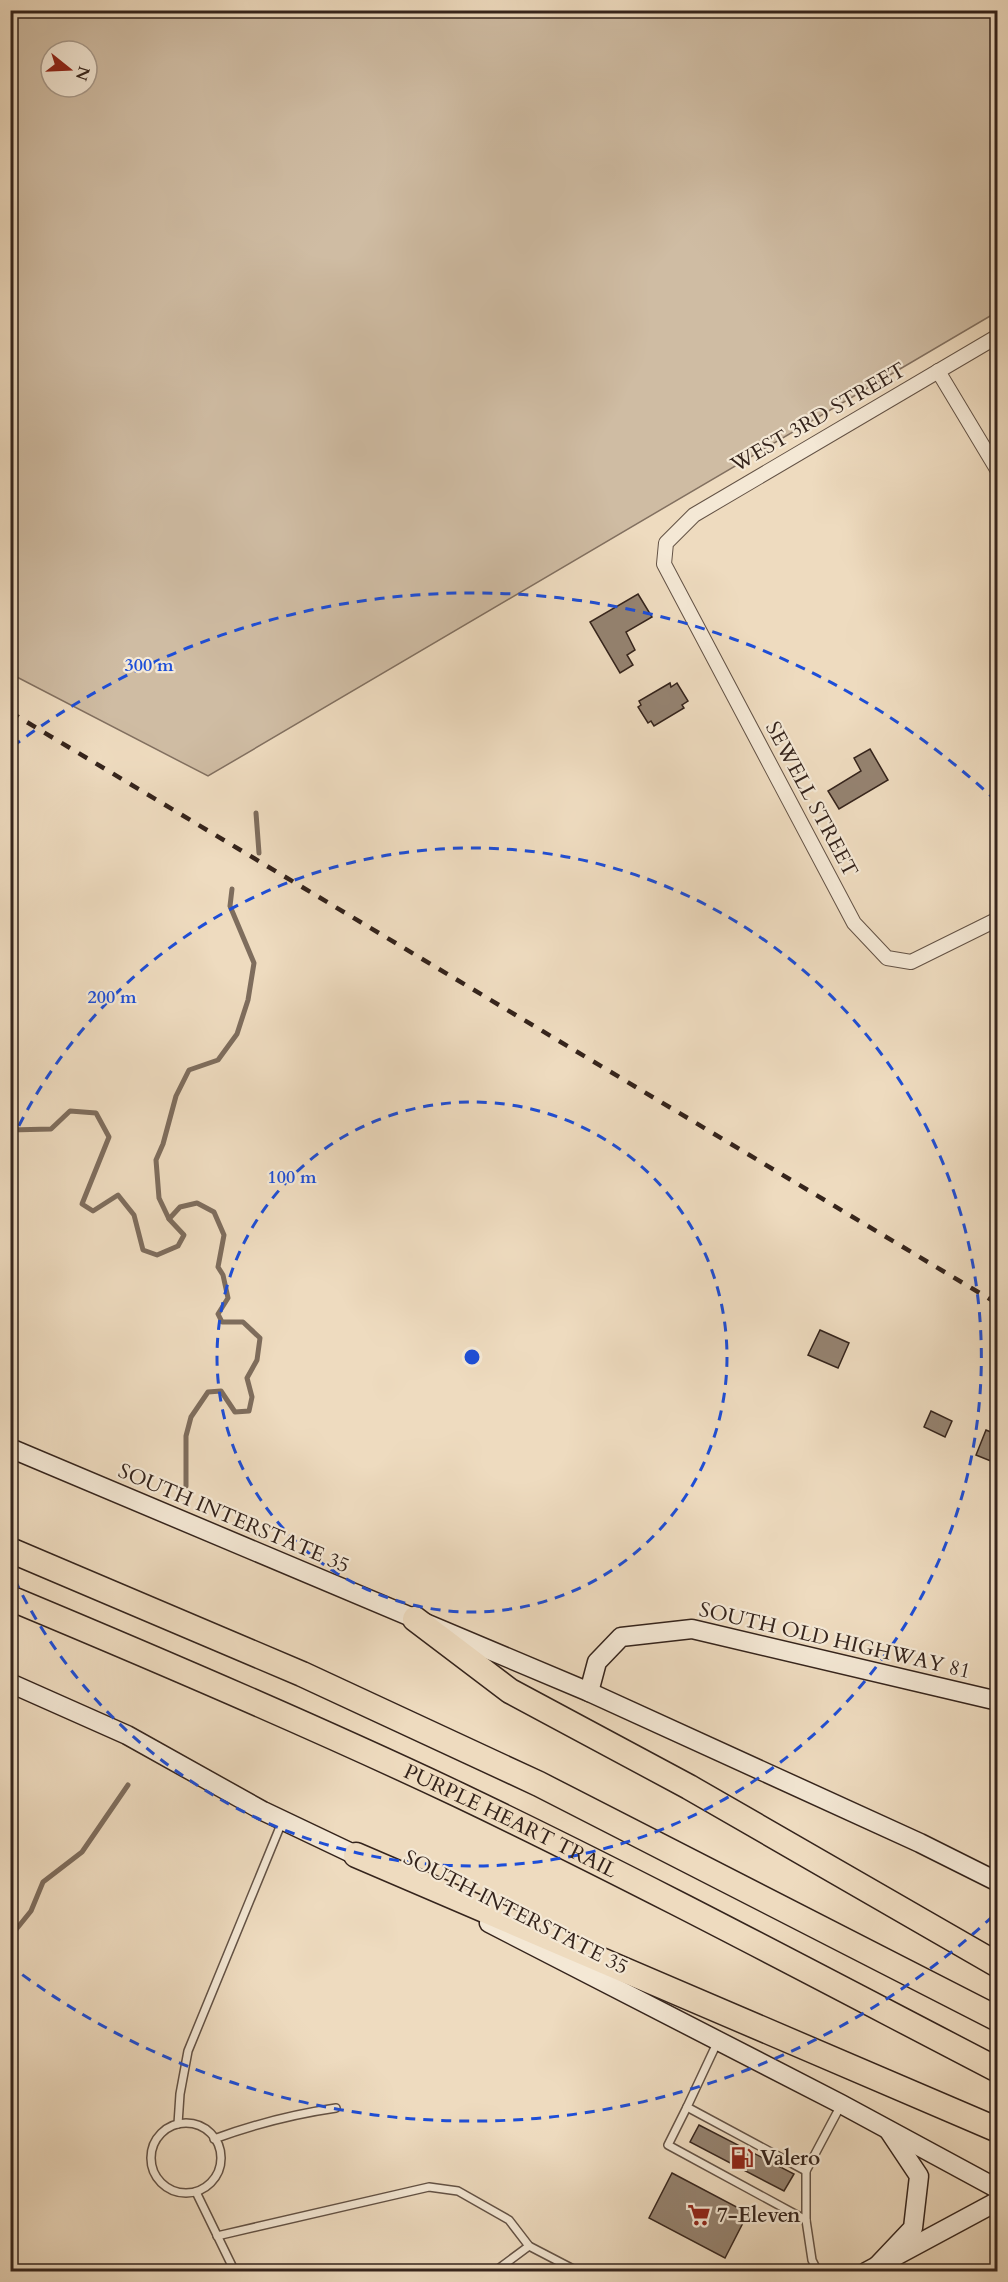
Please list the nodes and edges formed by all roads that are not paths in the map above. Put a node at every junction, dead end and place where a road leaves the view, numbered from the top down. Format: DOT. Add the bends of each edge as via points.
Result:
graph roads {
  1 [pos="998,336"];
  2 [pos="938,371"];
  3 [pos="998,471"];
  4 [pos="666,543"];
  5 [pos="998,919"];
  6 [pos="10,1448"];
  7 [pos="10,1550"];
  8 [pos="10,1598"];
  9 [pos="415,1619"];
  10 [pos="10,1683"];
  11 [pos="589,1692"];
  12 [pos="998,1701"];
  13 [pos="283,1821"];
  14 [pos="356,1855"];
  15 [pos="998,1882"];
  16 [pos="998,1965"];
  17 [pos="998,2019"];
  18 [pos="718,2041"];
  19 [pos="998,2070"];
  20 [pos="841,2104"];
  21 [pos="687,2107"];
  22 [pos="336,2108"];
  23 [pos="178,2124"];
  24 [pos="888,2130"];
  25 [pos="998,2130"];
  26 [pos="214,2139"];
  27 [pos="806,2171"];
  28 [pos="998,2189"];
  29 [pos="196,2192"];
  30 [pos="998,2201"];
  31 [pos="806,2220"];
  32 [pos="217,2236"];
  33 [pos="529,2246"];
  34 [pos="872,2268"];
  35 [pos="235,2271"];
  36 [pos="494,2271"];
  37 [pos="579,2271"];
  38 [pos="818,2271"];
  1 -- 2 [label="street, WEST 3RD STREET"];
  2 -- 3 [label="street"];
  2 -- 4 [label="street, WEST 3RD STREET" via="694,515"];
  4 -- 5 [label="street, SEWELL STREET" via="664,564 854,924 886,958 910,962"];
  6 -- 9 [label="main road, SOUTH INTERSTATE 35"];
  7 -- 17 [label="highway" via="302,1674 539,1784"];
  8 -- 19 [label="highway, PURPLE HEART TRAIL" via="459,1795"];
  9 -- 11 [label="main road, SOUTH INTERSTATE 35"];
  9 -- 16 [label="highway" via="510,1691 689,1787"];
  10 -- 13 [label="main road, SOUTH INTERSTATE 35" via="127,1735"];
  11 -- 12 [label="main road, SOUTH OLD HIGHWAY 81" via="597,1662 621,1637 692,1629"];
  11 -- 15 [label="main road, SOUTH INTERSTATE 35"];
  13 -- 14 [label="main road, SOUTH INTERSTATE 35"];
  13 -- 23 [label="lane" via="188,2051"];
  14 -- 18 [label="main road, SOUTH INTERSTATE 35"];
  14 -- 25 [label="highway"];
  18 -- 20 [label="main road, SOUTH INTERSTATE 35"];
  18 -- 21 [label="lane"];
  20 -- 24 [label="main road, SOUTH INTERSTATE 35"];
  20 -- 27 [label="lane"];
  21 -- 27 [label="lane"];
  21 -- 31 [label="lane" via="668,2145"];
  22 -- 26 [label="lane" via="291,2115"];
  23 -- 26 [label="lane" via="197,2125"];
  23 -- 29 [label="lane" via="156,2140 151,2163 154,2174 167,2187 184,2193"];
  24 -- 28 [label="main road, SOUTH INTERSTATE 35"];
  24 -- 34 [label="main road" via="919,2176 913,2228"];
  26 -- 29 [label="lane" via="220,2159 218,2170 206,2187"];
  27 -- 31 [label="lane"];
  29 -- 32 [label="lane"];
  30 -- 34 [label="main road"];
  31 -- 38 [label="lane" via="812,2260"];
  32 -- 33 [label="lane" via="429,2187 458,2191 509,2220"];
  32 -- 35 [label="lane"];
  33 -- 36 [label="lane"];
  33 -- 37 [label="lane"];
}
